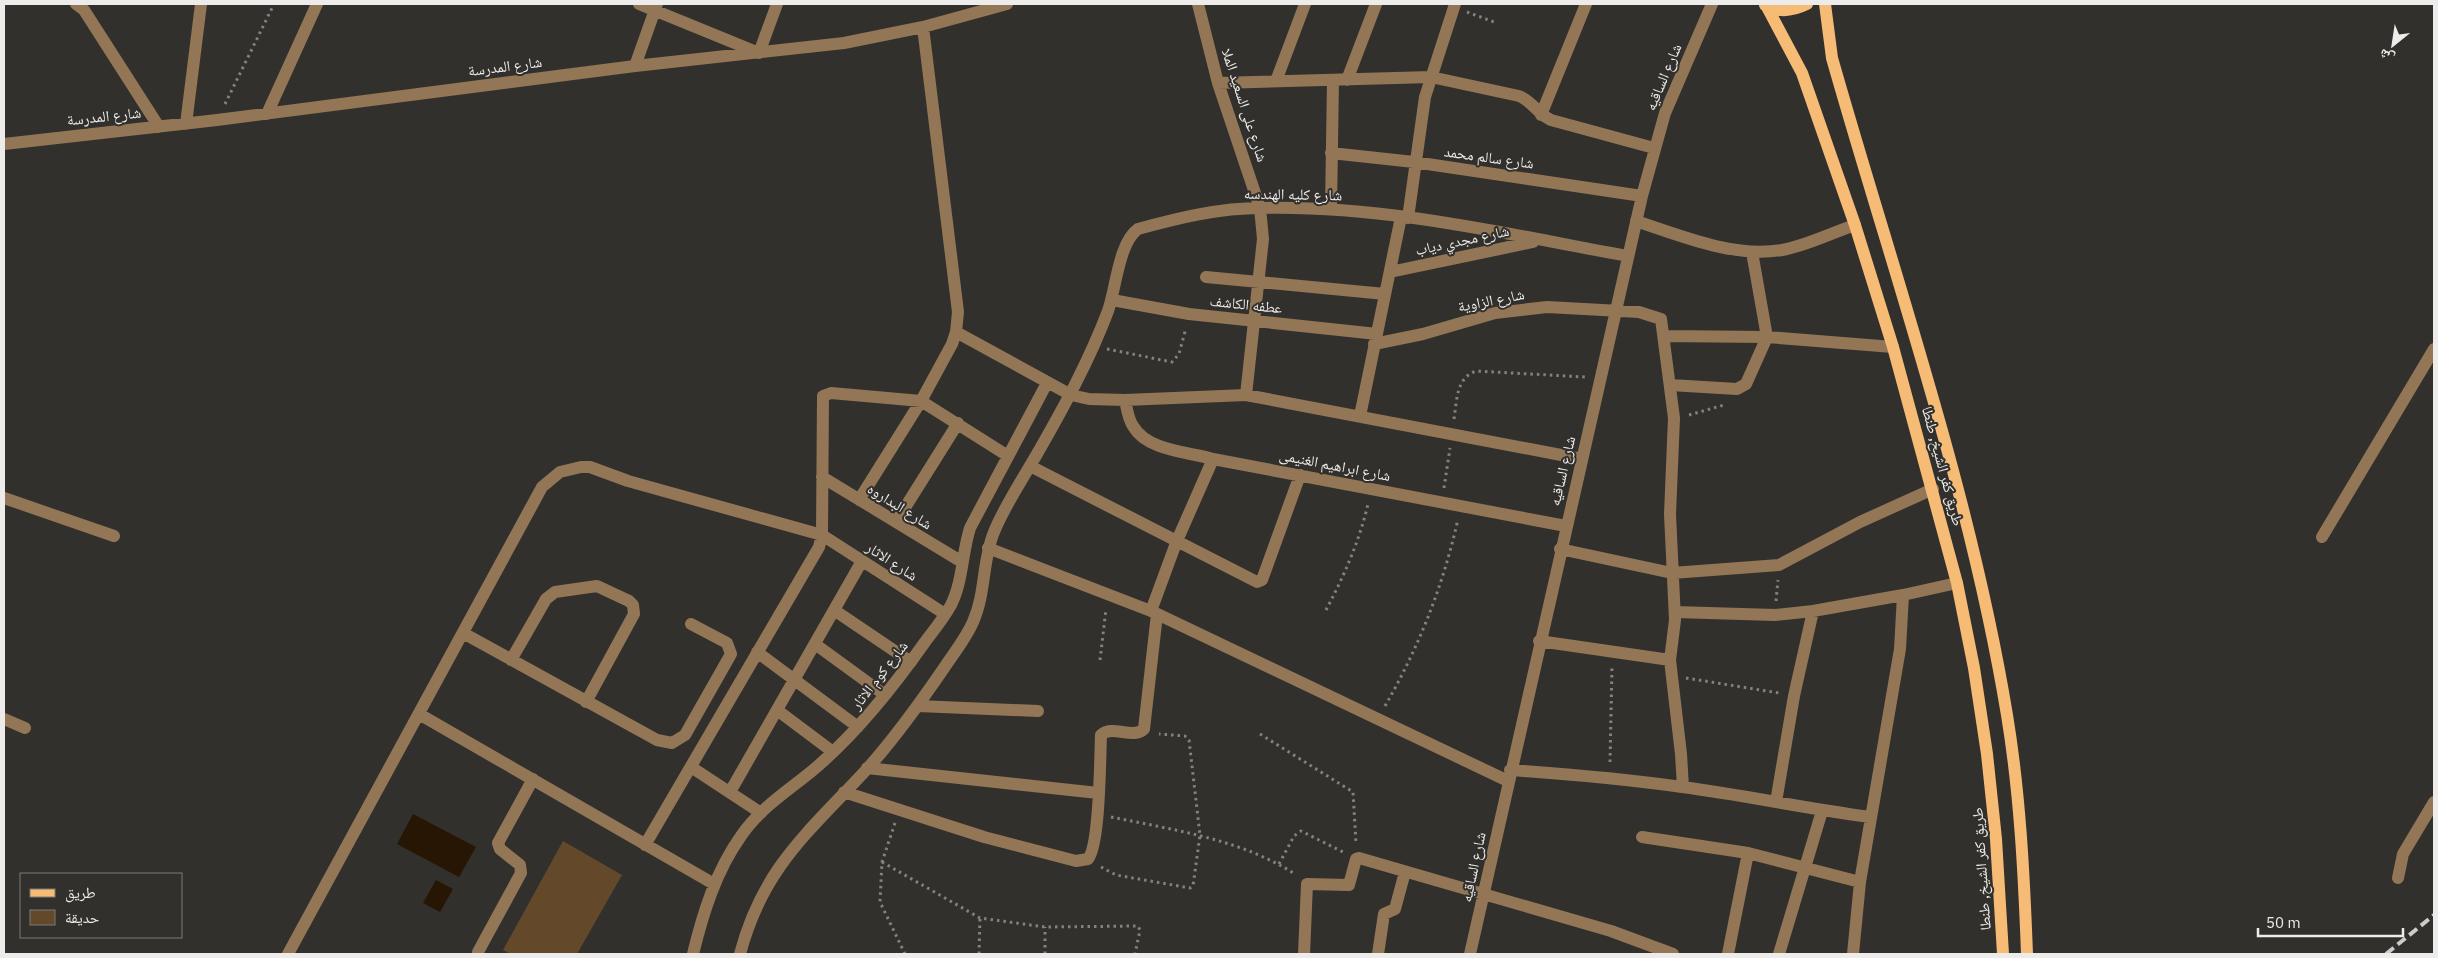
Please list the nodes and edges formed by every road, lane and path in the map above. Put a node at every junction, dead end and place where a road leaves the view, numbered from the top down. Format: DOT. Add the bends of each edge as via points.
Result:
graph roads {
  1 [pos="200,4"];
  2 [pos="274,4"];
  3 [pos="317,4"];
  4 [pos="639,4"];
  5 [pos="777,4"];
  6 [pos="1007,4"];
  7 [pos="1198,4"];
  8 [pos="1304,4"];
  9 [pos="1376,4"];
  10 [pos="1586,4"];
  11 [pos="1712,4"];
  12 [pos="1807,4"];
  13 [pos="1824,4"];
  14 [pos="1450,5"];
  15 [pos="1765,5"];
  16 [pos="83,6"];
  17 [pos="655,8"];
  18 [pos="1494,22"];
  19 [pos="923,27"];
  20 [pos="759,53"];
  21 [pos="635,66"];
  22 [pos="1431,77"];
  23 [pos="1333,80"];
  24 [pos="1347,80"];
  25 [pos="1276,81"];
  26 [pos="1218,83"];
  27 [pos="267,114"];
  28 [pos="1541,115"];
  29 [pos="216,120"];
  30 [pos="186,124"];
  31 [pos="159,127"];
  32 [pos="4,144"];
  33 [pos="1654,148"];
  34 [pos="1331,153"];
  35 [pos="1414,162"];
  36 [pos="1642,196"];
  37 [pos="1260,208"];
  38 [pos="1331,209"];
  39 [pos="1404,217"];
  40 [pos="1636,221"];
  41 [pos="1855,225"];
  42 [pos="1541,240"];
  43 [pos="1752,252"];
  44 [pos="1628,256"];
  45 [pos="1390,272"];
  46 [pos="1206,277"];
  47 [pos="1258,282"];
  48 [pos="1385,294"];
  49 [pos="1112,300"];
  50 [pos="1615,311"];
  51 [pos="1189,314"];
  52 [pos="1254,321"];
  53 [pos="956,332"];
  54 [pos="1664,336"];
  55 [pos="1767,338"];
  56 [pos="1376,339"];
  57 [pos="1094,346"];
  58 [pos="1894,347"];
  59 [pos="2434,349"];
  60 [pos="1600,378"];
  61 [pos="1048,383"];
  62 [pos="1670,385"];
  63 [pos="1741,389"];
  64 [pos="1071,395"];
  65 [pos="1246,395"];
  66 [pos="1125,400"];
  67 [pos="921,401"];
  68 [pos="1360,416"];
  69 [pos="1674,418"];
  70 [pos="958,423"];
  71 [pos="1452,433"];
  72 [pos="1008,456"];
  73 [pos="1213,458"];
  74 [pos="1582,459"];
  75 [pos="1030,466"];
  76 [pos="1300,475"];
  77 [pos="822,476"];
  78 [pos="1373,489"];
  79 [pos="1933,489"];
  80 [pos="4,498"];
  81 [pos="859,500"];
  82 [pos="1442,501"];
  83 [pos="1462,505"];
  84 [pos="896,522"];
  85 [pos="1566,526"];
  86 [pos="822,535"];
  87 [pos="114,536"];
  88 [pos="2322,537"];
  89 [pos="1176,543"];
  90 [pos="988,548"];
  91 [pos="1560,549"];
  92 [pos="862,561"];
  93 [pos="962,562"];
  94 [pos="1779,564"];
  95 [pos="1672,573"];
  96 [pos="1957,583"];
  97 [pos="1108,593"];
  98 [pos="1903,595"];
  99 [pos="834,610"];
  100 [pos="1326,610"];
  101 [pos="1813,611"];
  102 [pos="1675,612"];
  103 [pos="1154,613"];
  104 [pos="945,614"];
  105 [pos="1775,615"];
  106 [pos="691,624"];
  107 [pos="463,633"];
  108 [pos="1539,641"];
  109 [pos="815,644"];
  110 [pos="1612,650"];
  111 [pos="757,652"];
  112 [pos="511,660"];
  113 [pos="1100,660"];
  114 [pos="1670,660"];
  115 [pos="911,662"];
  116 [pos="1672,675"];
  117 [pos="794,680"];
  118 [pos="885,695"];
  119 [pos="1794,696"];
  120 [pos="586,702"];
  121 [pos="918,706"];
  122 [pos="777,710"];
  123 [pos="1038,711"];
  124 [pos="420,714"];
  125 [pos="1377,719"];
  126 [pos="4,720"];
  127 [pos="858,727"];
  128 [pos="25,728"];
  129 [pos="1141,732"];
  130 [pos="1260,734"];
  131 [pos="833,752"];
  132 [pos="691,767"];
  133 [pos="867,768"];
  134 [pos="1509,776"];
  135 [pos="1610,778"];
  136 [pos="533,780"];
  137 [pos="1683,787"];
  138 [pos="730,792"];
  139 [pos="844,792"];
  140 [pos="1098,793"];
  141 [pos="1776,802"];
  142 [pos="2434,802"];
  143 [pos="900,811"];
  144 [pos="1822,811"];
  145 [pos="761,812"];
  146 [pos="1097,814"];
  147 [pos="1871,817"];
  148 [pos="1200,835"];
  149 [pos="1642,837"];
  150 [pos="645,845"];
  151 [pos="1748,853"];
  152 [pos="1088,859"];
  153 [pos="1356,859"];
  154 [pos="882,862"];
  155 [pos="1805,867"];
  156 [pos="1405,872"];
  157 [pos="2398,878"];
  158 [pos="1860,882"];
  159 [pos="714,884"];
  160 [pos="1483,896"];
  161 [pos="980,918"];
  162 [pos="1046,927"];
  163 [pos="478,952"];
  164 [pos="288,954"];
  165 [pos="693,954"];
  166 [pos="740,954"];
  167 [pos="905,954"];
  168 [pos="979,954"];
  169 [pos="1045,954"];
  170 [pos="1134,954"];
  171 [pos="1304,954"];
  172 [pos="1378,954"];
  173 [pos="1470,954"];
  174 [pos="1674,954"];
  175 [pos="1728,954"];
  176 [pos="1779,954"];
  177 [pos="1853,954"];
  178 [pos="2003,954"];
  179 [pos="2027,954"];
  1 -- 30 [label="street"];
  2 -- 29 [label="path"];
  3 -- 27 [label="street"];
  4 -- 17 [label="street"];
  5 -- 20 [label="street"];
  6 -- 19 [label="street, شارع المدرسة"];
  7 -- 26 [label="street, شارع على السعيد الملا"];
  8 -- 25 [label="street"];
  9 -- 24 [label="street"];
  10 -- 28 [label="street"];
  11 -- 33 [label="street, شارع الساقيه" via="1665,113"];
  12 -- 15 [label="main road" via="1796,10 1781,11"];
  13 -- 179 [label="main road, طريق كفر الشيخ, طنطا" via="1832,58 1936,407 1995,648 2016,786"];
  14 -- 18 [label="path"];
  14 -- 22 [label="street"];
  15 -- 41 [label="main road, طريق كفر الشيخ, طنطا" via="1802,73"];
  16 -- 31 [label="street"];
  17 -- 20 [label="street"];
  17 -- 21 [label="street"];
  19 -- 20 [label="street, شارع المدرسة" via="844,43"];
  19 -- 53 [label="street" via="958,312"];
  20 -- 21 [label="street, شارع المدرسة"];
  21 -- 27 [label="street, شارع المدرسة"];
  22 -- 24 [label="street"];
  22 -- 28 [label="street" via="1519,96"];
  22 -- 35 [label="street"];
  23 -- 24 [label="street"];
  23 -- 25 [label="street"];
  23 -- 34 [label="street"];
  25 -- 26 [label="street"];
  26 -- 37 [label="street, شارع على السعيد الملا"];
  27 -- 29 [label="street, شارع المدرسة"];
  28 -- 33 [label="street"];
  29 -- 30 [label="street, شارع المدرسة"];
  30 -- 31 [label="street, شارع المدرسة"];
  31 -- 32 [label="street, شارع المدرسة"];
  33 -- 36 [label="street, شارع الساقيه"];
  34 -- 35 [label="street, شارع سالم محمد"];
  34 -- 38 [label="street"];
  35 -- 36 [label="street, شارع سالم محمد"];
  35 -- 39 [label="street"];
  36 -- 40 [label="street, شارع الساقيه"];
  37 -- 38 [label="street, شارع كليه الهندسه"];
  37 -- 47 [label="street, شارع على السعيد الملا" via="1263,239"];
  37 -- 49 [label="street, شارع كليه الهندسه" via="1192,216 1138,229 1128,239"];
  38 -- 39 [label="street, شارع كليه الهندسه"];
  39 -- 42 [label="street, شارع كليه الهندسه"];
  39 -- 45 [label="street"];
  40 -- 43 [label="street" via="1704,242"];
  40 -- 44 [label="street, شارع الساقيه"];
  41 -- 43 [label="street" via="1783,250"];
  41 -- 58 [label="main road, طريق كفر الشيخ, طنطا"];
  42 -- 44 [label="street, شارع كليه الهندسه"];
  42 -- 45 [label="street, شارع مجدي دياب"];
  43 -- 55 [label="street"];
  44 -- 50 [label="street, شارع الساقيه"];
  45 -- 48 [label="street"];
  46 -- 47 [label="street"];
  47 -- 48 [label="street"];
  47 -- 52 [label="street, شارع على السعيد الملا"];
  48 -- 56 [label="street"];
  49 -- 51 [label="street, عطفه الكاشف"];
  49 -- 57 [label="street, شارع كليه الهندسه"];
  50 -- 54 [label="street, شارع الزاوية" via="1659,317"];
  50 -- 56 [label="street, شارع الزاوية" via="1547,307 1495,313 1422,334"];
  50 -- 60 [label="street, شارع الساقيه"];
  51 -- 52 [label="street, عطفه الكاشف"];
  51 -- 57 [label="path" via="1179,354 1172,362"];
  52 -- 56 [label="street, عطفه الكاشف"];
  52 -- 65 [label="street, شارع على السعيد الملا"];
  53 -- 61 [label="street"];
  53 -- 67 [label="street"];
  54 -- 55 [label="street"];
  54 -- 62 [label="street"];
  55 -- 58 [label="street"];
  55 -- 63 [label="street"];
  56 -- 68 [label="street"];
  57 -- 64 [label="street, شارع كليه الهندسه"];
  58 -- 79 [label="main road, طريق كفر الشيخ, طنطا"];
  59 -- 88 [label="street"];
  60 -- 71 [label="path" via="1476,371 1462,380"];
  60 -- 74 [label="street, شارع الساقيه"];
  61 -- 64 [label="street"];
  61 -- 72 [label="street, شارع كوم الاثار"];
  62 -- 63 [label="street"];
  62 -- 69 [label="street"];
  63 -- 69 [label="path" via="1724,405"];
  64 -- 66 [label="street"];
  64 -- 75 [label="street"];
  65 -- 66 [label="street"];
  65 -- 68 [label="street"];
  66 -- 73 [label="street, شارع ابراهيم الغنيمى" via="1132,426 1147,440"];
  67 -- 70 [label="street"];
  67 -- 77 [label="street" via="825,394 822,399"];
  67 -- 81 [label="street"];
  68 -- 71 [label="street"];
  69 -- 95 [label="street" via="1670,514"];
  70 -- 72 [label="street"];
  70 -- 84 [label="street"];
  71 -- 74 [label="street"];
  71 -- 82 [label="path"];
  72 -- 93 [label="street, شارع كوم الاثار" via="970,528"];
  73 -- 76 [label="street, شارع ابراهيم الغنيمى"];
  73 -- 89 [label="street"];
  74 -- 85 [label="street, شارع الساقيه"];
  75 -- 89 [label="street"];
  75 -- 90 [label="street" via="1002,515"];
  76 -- 78 [label="street, شارع ابراهيم الغنيمى"];
  76 -- 89 [label="street" via="1262,580 1251,581"];
  77 -- 81 [label="street, شارع البداروه"];
  77 -- 86 [label="street"];
  78 -- 82 [label="street, شارع ابراهيم الغنيمى"];
  78 -- 100 [label="path" via="1362,531"];
  79 -- 94 [label="street"];
  79 -- 96 [label="main road, طريق كفر الشيخ, طنطا"];
  80 -- 87 [label="street"];
  81 -- 84 [label="street, شارع البداروه"];
  82 -- 83 [label="street, شارع ابراهيم الغنيمى"];
  83 -- 85 [label="street, شارع ابراهيم الغنيمى"];
  83 -- 125 [label="path" via="1448,561 1429,616 1406,669"];
  84 -- 93 [label="street, شارع البداروه"];
  85 -- 91 [label="street, شارع الساقيه"];
  86 -- 92 [label="street, شارع الاثار"];
  86 -- 107 [label="street, شارع الاثار" via="628,481 590,467 571,468 542,486"];
  86 -- 111 [label="street" via="816,553"];
  89 -- 103 [label="street"];
  90 -- 97 [label="street"];
  90 -- 121 [label="street" via="982,594 972,624"];
  91 -- 95 [label="street"];
  91 -- 108 [label="street, شارع الساقيه"];
  92 -- 99 [label="street"];
  92 -- 104 [label="street, شارع الاثار"];
  93 -- 104 [label="street, شارع كوم الاثار" via="956,592"];
  94 -- 95 [label="street"];
  94 -- 105 [label="path"];
  95 -- 102 [label="street"];
  96 -- 98 [label="street"];
  96 -- 178 [label="main road, طريق كفر الشيخ, طنطا" via="1987,754"];
  97 -- 103 [label="street"];
  97 -- 113 [label="path"];
  98 -- 101 [label="street"];
  98 -- 147 [label="street" via="1900,649"];
  99 -- 109 [label="street"];
  99 -- 115 [label="street"];
  101 -- 105 [label="street"];
  101 -- 119 [label="street"];
  102 -- 105 [label="street"];
  102 -- 114 [label="street"];
  103 -- 125 [label="street"];
  103 -- 129 [label="street" via="1144,729"];
  104 -- 115 [label="street, شارع كوم الاثار"];
  106 -- 120 [label="street" via="727,643 731,654 680,740 664,743"];
  107 -- 112 [label="street"];
  107 -- 124 [label="street, شارع الاثار"];
  108 -- 110 [label="street"];
  108 -- 134 [label="street, شارع الساقيه"];
  109 -- 117 [label="street"];
  109 -- 118 [label="street"];
  110 -- 114 [label="street"];
  110 -- 135 [label="path"];
  111 -- 117 [label="street"];
  111 -- 132 [label="street"];
  112 -- 120 [label="street"];
  112 -- 120 [label="street" via="546,599 555,592 596,586 629,601 634,614"];
  114 -- 116 [label="street"];
  115 -- 118 [label="street, شارع كوم الاثار"];
  116 -- 119 [label="path"];
  116 -- 137 [label="street"];
  117 -- 122 [label="street"];
  117 -- 127 [label="street"];
  118 -- 127 [label="street, شارع كوم الاثار"];
  119 -- 141 [label="street"];
  121 -- 123 [label="street"];
  121 -- 133 [label="street"];
  122 -- 131 [label="street"];
  122 -- 138 [label="street"];
  124 -- 136 [label="street"];
  124 -- 164 [label="street, شارع الاثار"];
  125 -- 134 [label="street"];
  126 -- 128 [label="street"];
  127 -- 131 [label="street, شارع كوم الاثار"];
  129 -- 140 [label="street" via="1107,732 1101,735"];
  129 -- 148 [label="path" via="1185,736 1189,740"];
  130 -- 153 [label="path" via="1354,792"];
  131 -- 145 [label="street, شارع كوم الاثار"];
  132 -- 138 [label="street"];
  132 -- 150 [label="street"];
  133 -- 139 [label="street"];
  133 -- 140 [label="street"];
  134 -- 135 [label="street"];
  134 -- 160 [label="street, شارع الساقيه"];
  135 -- 137 [label="street"];
  136 -- 150 [label="street"];
  136 -- 163 [label="street" via="498,843 500,849 520,865 521,873"];
  137 -- 141 [label="street"];
  138 -- 145 [label="street"];
  139 -- 143 [label="street"];
  139 -- 166 [label="street" via="791,849 772,876 756,906"];
  140 -- 146 [label="street"];
  141 -- 144 [label="street"];
  142 -- 157 [label="street" via="2403,854"];
  143 -- 152 [label="street" via="1076,861"];
  143 -- 154 [label="path"];
  144 -- 147 [label="street"];
  144 -- 155 [label="street"];
  145 -- 159 [label="street, شارع كوم الاثار" via="726,858"];
  146 -- 148 [label="path"];
  146 -- 152 [label="street" via="1093,851"];
  147 -- 158 [label="street"];
  148 -- 152 [label="path" via="1193,886 1190,888 1116,875"];
  148 -- 153 [label="path" via="1254,852 1278,864 1294,836 1302,831"];
  149 -- 151 [label="street"];
  150 -- 159 [label="street"];
  151 -- 155 [label="street"];
  151 -- 175 [label="street"];
  153 -- 156 [label="street"];
  153 -- 171 [label="street" via="1349,885 1308,883"];
  154 -- 161 [label="path"];
  154 -- 167 [label="path" via="880,902"];
  155 -- 158 [label="street"];
  155 -- 176 [label="street"];
  156 -- 160 [label="street"];
  156 -- 172 [label="street" via="1395,910 1384,914"];
  158 -- 177 [label="street"];
  159 -- 165 [label="street, شارع كوم الاثار"];
  160 -- 173 [label="street, شارع الساقيه"];
  160 -- 174 [label="street" via="1611,931"];
  161 -- 162 [label="path"];
  161 -- 168 [label="path"];
  162 -- 169 [label="path"];
  162 -- 170 [label="path" via="1138,926 1140,930"];
}
